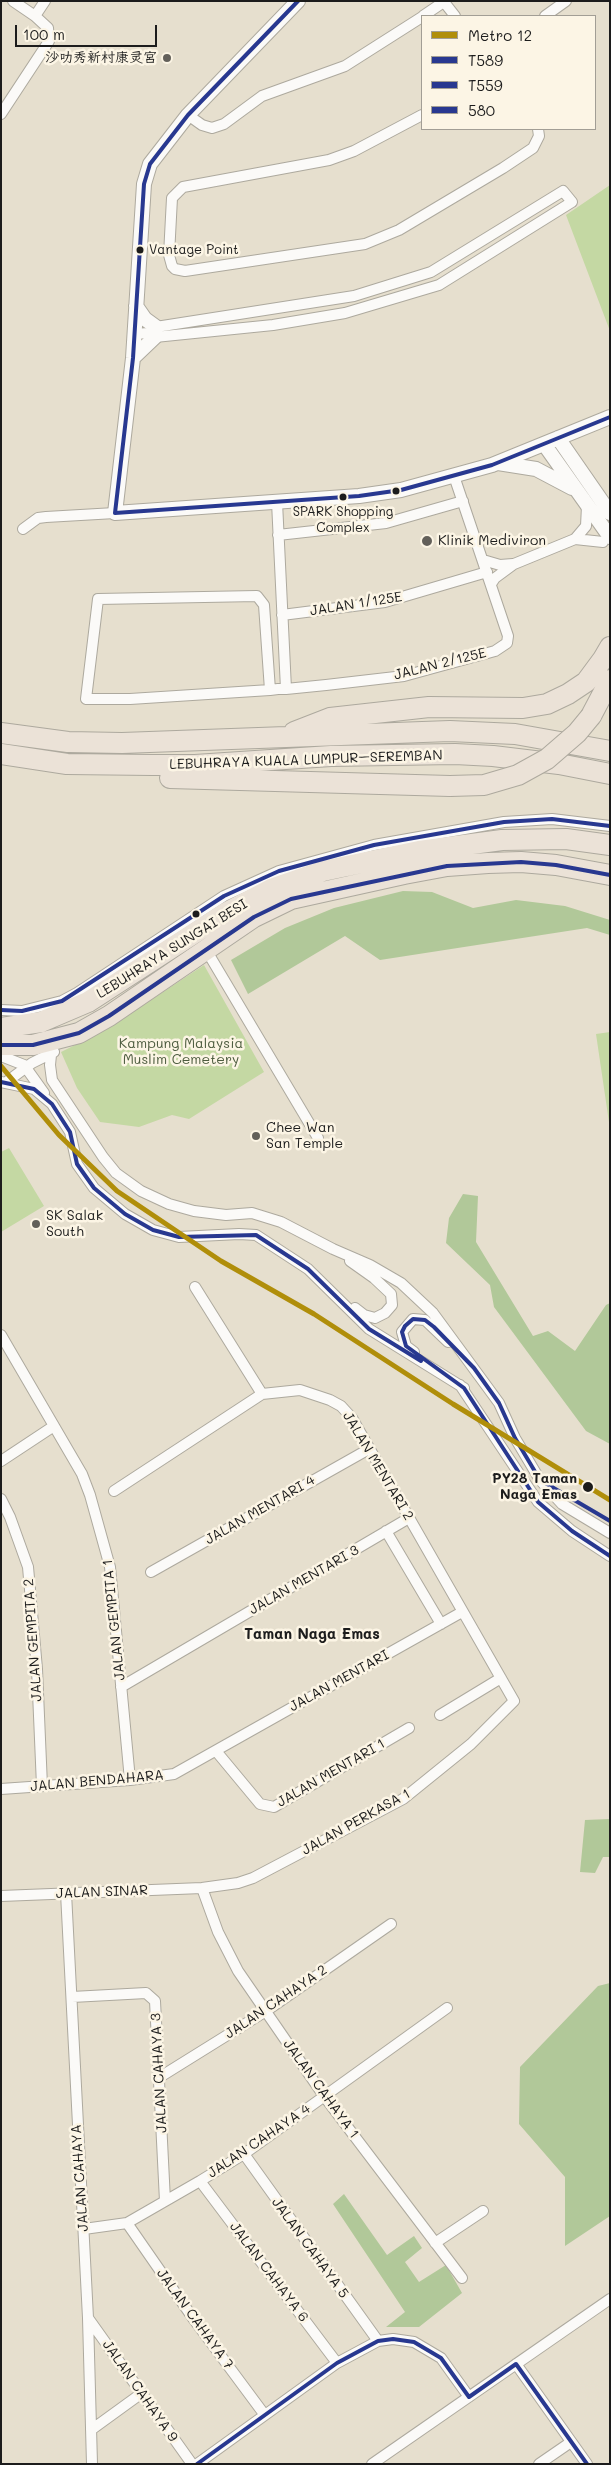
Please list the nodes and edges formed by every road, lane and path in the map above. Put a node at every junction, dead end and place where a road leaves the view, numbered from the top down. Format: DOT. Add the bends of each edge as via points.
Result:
graph roads {
  1 [pos="12,1"];
  2 [pos="45,1"];
  3 [pos="298,1"];
  4 [pos="566,1"];
  5 [pos="445,2"];
  6 [pos="426,15"];
  7 [pos="454,15"];
  8 [pos="546,15"];
  9 [pos="35,16"];
  10 [pos="421,18"];
  11 [pos="1,114"];
  12 [pos="188,115"];
  13 [pos="421,116"];
  14 [pos="538,130"];
  15 [pos="136,306"];
  16 [pos="148,333"];
  17 [pos="133,358"];
  18 [pos="610,416"];
  19 [pos="558,438"];
  20 [pos="544,444"];
  21 [pos="498,463"];
  22 [pos="454,476"];
  23 [pos="576,490"];
  24 [pos="462,501"];
  25 [pos="277,502"];
  26 [pos="587,505"];
  27 [pos="115,513"];
  28 [pos="610,513"];
  29 [pos="24,530"];
  30 [pos="278,535"];
  31 [pos="575,539"];
  32 [pos="606,539"];
  33 [pos="483,560"];
  34 [pos="514,564"];
  35 [pos="487,572"];
  36 [pos="490,584"];
  37 [pos="282,615"];
  38 [pos="610,646"];
  39 [pos="610,680"];
  40 [pos="286,688"];
  41 [pos="270,690"];
  42 [pos="1,733"];
  43 [pos="284,738"];
  44 [pos="610,751"];
  45 [pos="1,754"];
  46 [pos="136,765"];
  47 [pos="610,774"];
  48 [pos="610,826"];
  49 [pos="610,845"];
  50 [pos="609,875"];
  51 [pos="205,948"];
  52 [pos="1,1010"];
  53 [pos="1,1028"];
  54 [pos="79,1034"];
  55 [pos="1,1046"];
  56 [pos="1,1056"];
  57 [pos="51,1060"];
  58 [pos="26,1068"];
  59 [pos="3,1083"];
  60 [pos="52,1104"];
  61 [pos="318,1138"];
  62 [pos="333,1249"];
  63 [pos="195,1287"];
  64 [pos="331,1289"];
  65 [pos="1,1335"];
  66 [pos="474,1368"];
  67 [pos="464,1388"];
  68 [pos="262,1394"];
  69 [pos="54,1426"];
  70 [pos="369,1448"];
  71 [pos="1,1461"];
  72 [pos="114,1492"];
  73 [pos="1,1499"];
  74 [pos="409,1518"];
  75 [pos="386,1531"];
  76 [pos="610,1533"];
  77 [pos="610,1556"];
  78 [pos="151,1572"];
  79 [pos="462,1612"];
  80 [pos="441,1624"];
  81 [pos="500,1678"];
  82 [pos="121,1687"];
  83 [pos="514,1701"];
  84 [pos="440,1715"];
  85 [pos="409,1728"];
  86 [pos="216,1750"];
  87 [pos="130,1780"];
  88 [pos="42,1786"];
  89 [pos="1,1789"];
  90 [pos="202,1888"];
  91 [pos="66,1893"];
  92 [pos="1,1896"];
  93 [pos="391,1924"];
  94 [pos="72,1997"];
  95 [pos="447,2008"];
  96 [pos="266,2011"];
  97 [pos="160,2077"];
  98 [pos="324,2096"];
  99 [pos="244,2154"];
  100 [pos="200,2181"];
  101 [pos="165,2201"];
  102 [pos="483,2211"];
  103 [pos="127,2223"];
  104 [pos="84,2230"];
  105 [pos="435,2243"];
  106 [pos="462,2278"];
  107 [pos="610,2299"];
  108 [pos="88,2318"];
  109 [pos="378,2342"];
  110 [pos="337,2363"];
  111 [pos="516,2364"];
  112 [pos="142,2393"];
  113 [pos="469,2397"];
  114 [pos="264,2414"];
  115 [pos="91,2430"];
  116 [pos="572,2442"];
  117 [pos="92,2464"];
  118 [pos="192,2464"];
  119 [pos="197,2464"];
  120 [pos="372,2464"];
  121 [pos="539,2464"];
  122 [pos="587,2464"];
  1 -- 9 [label="street"];
  2 -- 9 [label="street"];
  3 -- 12 [label="street"];
  4 -- 8 [label="street"];
  5 -- 6 [label="street"];
  5 -- 7 [label="street"];
  9 -- 11 [label="street" via="48,28 49,41"];
  10 -- 12 [label="street" via="345,66 262,96 224,124 212,128"];
  12 -- 15 [label="street" via="150,164 144,184"];
  13 -- 14 [label="street" via="354,151 329,160 183,187 172,198 169,261 175,269 185,271 365,244 408,225 503,168 533,148"];
  15 -- 16 [label="street"];
  15 -- 16 [label="street" via="145,319"];
  16 -- 16 [label="street" via="273,325 327,316 439,286 572,202 563,191 431,272 354,296"];
  16 -- 17 [label="street"];
  16 -- 17 [label="street"];
  17 -- 27 [label="street"];
  18 -- 19 [label="street"];
  19 -- 20 [label="street"];
  19 -- 28 [label="street"];
  20 -- 21 [label="street"];
  20 -- 23 [label="street"];
  21 -- 22 [label="street"];
  21 -- 23 [label="street" via="536,469"];
  22 -- 24 [label="street, JALAN 2/125E"];
  22 -- 25 [label="street" via="400,490"];
  23 -- 26 [label="street"];
  24 -- 30 [label="street" via="386,523"];
  24 -- 33 [label="street, JALAN 2/125E"];
  25 -- 27 [label="street"];
  25 -- 30 [label="street"];
  26 -- 31 [label="street" via="586,526"];
  26 -- 32 [label="street"];
  27 -- 29 [label="street" via="46,516 38,518"];
  30 -- 37 [label="street"];
  31 -- 32 [label="street"];
  31 -- 34 [label="street"];
  33 -- 34 [label="street" via="500,565"];
  33 -- 35 [label="street, JALAN 2/125E"];
  34 -- 36 [label="street"];
  35 -- 36 [label="street, JALAN 2/125E"];
  35 -- 37 [label="street, JALAN 1/125E" via="386,602"];
  36 -- 40 [label="street, JALAN 2/125E" via="508,636 502,648 404,676"];
  37 -- 40 [label="street"];
  38 -- 43 [label="highway" via="586,682 547,704 523,708 429,707 330,718 303,727"];
  39 -- 46 [label="highway, bridge" via="591,716 547,760 518,775 484,785 166,778 148,773"];
  40 -- 41 [label="street, JALAN 2/125E"];
  41 -- 41 [label="street, JALAN 2/125E" via="130,699 86,698 98,600 257,596 264,605"];
  42 -- 43 [label="highway, LEBUHRAYA KUALA LUMPUR–SEREMBAN" via="68,742"];
  43 -- 44 [label="highway, LEBUHRAYA KUALA LUMPUR–SEREMBAN" via="420,730 484,732 549,739"];
  45 -- 46 [label="highway, LEBUHRAYA KUALA LUMPUR–SEREMBAN" via="67,764"];
  46 -- 47 [label="highway, LEBUHRAYA KUALA LUMPUR–SEREMBAN" via="418,754 501,757"];
  48 -- 52 [label="street" via="552,819 504,822 374,845 279,871 224,896 62,1002 22,1010"];
  49 -- 53 [label="highway, LEBUHRAYA SUNGAI BESI" via="566,839 502,840 323,871 271,889 227,912 88,1002 41,1022"];
  50 -- 51 [label="highway, LEBUHRAYA SUNGAI BESI" via="522,862 447,866 291,899 254,917"];
  51 -- 54 [label="highway, LEBUHRAYA SUNGAI BESI"];
  51 -- 61 [label="street"];
  54 -- 55 [label="highway, LEBUHRAYA SUNGAI BESI" via="33,1045"];
  54 -- 57 [label="street" via="60,1045"];
  56 -- 58 [label="street"];
  57 -- 58 [label="street"];
  57 -- 62 [label="street" via="52,1080 103,1156 116,1173 141,1191 194,1211 252,1213 281,1222"];
  58 -- 59 [label="street"];
  58 -- 60 [label="street"];
  59 -- 60 [label="street" via="34,1089"];
  60 -- 64 [label="street" via="70,1132 78,1164 94,1188 124,1214 153,1230 179,1237 256,1235 308,1269"];
  62 -- 64 [label="street" via="391,1294 392,1305 375,1318 364,1315"];
  62 -- 66 [label="street" via="401,1283 434,1313"];
  63 -- 68 [label="street"];
  64 -- 67 [label="street" via="369,1329"];
  65 -- 69 [label="street, JALAN GEMPITA 1"];
  66 -- 67 [label="street" via="425,1320 413,1319 405,1326 402,1332 406,1346"];
  66 -- 76 [label="street" via="499,1403 540,1480 562,1504"];
  67 -- 77 [label="street" via="538,1502 572,1531"];
  68 -- 70 [label="street, JALAN MENTARI 2" via="288,1390 322,1396 341,1406 352,1418"];
  68 -- 72 [label="street, JALAN MENTARI 2"];
  69 -- 71 [label="street"];
  69 -- 82 [label="street, JALAN GEMPITA 1" via="82,1474 110,1567"];
  70 -- 74 [label="street, JALAN MENTARI 2"];
  70 -- 78 [label="street, JALAN MENTARI 4"];
  73 -- 88 [label="street, JALAN GEMPITA 2" via="28,1567"];
  74 -- 75 [label="street, JALAN MENTARI 3"];
  74 -- 79 [label="street, JALAN MENTARI 2"];
  75 -- 80 [label="street"];
  75 -- 82 [label="street, JALAN MENTARI 3"];
  79 -- 80 [label="street, JALAN MENTARI"];
  79 -- 81 [label="street, JALAN MENTARI 2"];
  80 -- 86 [label="street, JALAN MENTARI"];
  81 -- 83 [label="street, JALAN MENTARI 2"];
  81 -- 84 [label="street"];
  82 -- 87 [label="street, JALAN GEMPITA 1"];
  83 -- 90 [label="street, JALAN PERKASA 1" via="472,1744 403,1799 253,1878"];
  85 -- 86 [label="street, JALAN MENTARI 1" via="274,1807 260,1804"];
  86 -- 87 [label="street, JALAN BENDAHARA" via="174,1774"];
  87 -- 88 [label="street, JALAN BENDAHARA"];
  88 -- 89 [label="street, JALAN BENDAHARA"];
  90 -- 91 [label="street, JALAN SINAR"];
  90 -- 96 [label="street, JALAN CAHAYA 1" via="218,1932 238,1971"];
  91 -- 92 [label="street, JALAN SINAR"];
  91 -- 94 [label="street, JALAN CAHAYA"];
  93 -- 96 [label="street, JALAN CAHAYA 2"];
  94 -- 97 [label="street, JALAN CAHAYA 3" via="146,1993 152,1996 156,2005"];
  94 -- 104 [label="street, JALAN CAHAYA"];
  95 -- 98 [label="street, JALAN CAHAYA 4"];
  96 -- 97 [label="street, JALAN CAHAYA 2"];
  96 -- 98 [label="street, JALAN CAHAYA 1"];
  97 -- 101 [label="street, JALAN CAHAYA 3"];
  98 -- 99 [label="street, JALAN CAHAYA 4"];
  98 -- 105 [label="street, JALAN CAHAYA 1"];
  99 -- 100 [label="street, JALAN CAHAYA 4"];
  99 -- 109 [label="street, JALAN CAHAYA 5"];
  100 -- 101 [label="street, JALAN CAHAYA 4"];
  100 -- 110 [label="street, JALAN CAHAYA 6"];
  101 -- 103 [label="street, JALAN CAHAYA 4"];
  102 -- 105 [label="street"];
  103 -- 104 [label="street, JALAN CAHAYA 4"];
  103 -- 114 [label="street, JALAN CAHAYA 7"];
  104 -- 108 [label="street, JALAN CAHAYA"];
  105 -- 106 [label="street, JALAN CAHAYA 1"];
  107 -- 111 [label="street"];
  108 -- 112 [label="street, JALAN CAHAYA 9"];
  108 -- 115 [label="street, JALAN CAHAYA"];
  109 -- 110 [label="street"];
  109 -- 113 [label="street" via="393,2339 414,2342 441,2358"];
  110 -- 114 [label="street"];
  111 -- 113 [label="street"];
  111 -- 116 [label="street"];
  112 -- 115 [label="street"];
  112 -- 118 [label="street, JALAN CAHAYA 9"];
  113 -- 120 [label="street"];
  114 -- 119 [label="street"];
  115 -- 117 [label="street, JALAN CAHAYA"];
  116 -- 121 [label="street"];
  116 -- 122 [label="street"];
}
